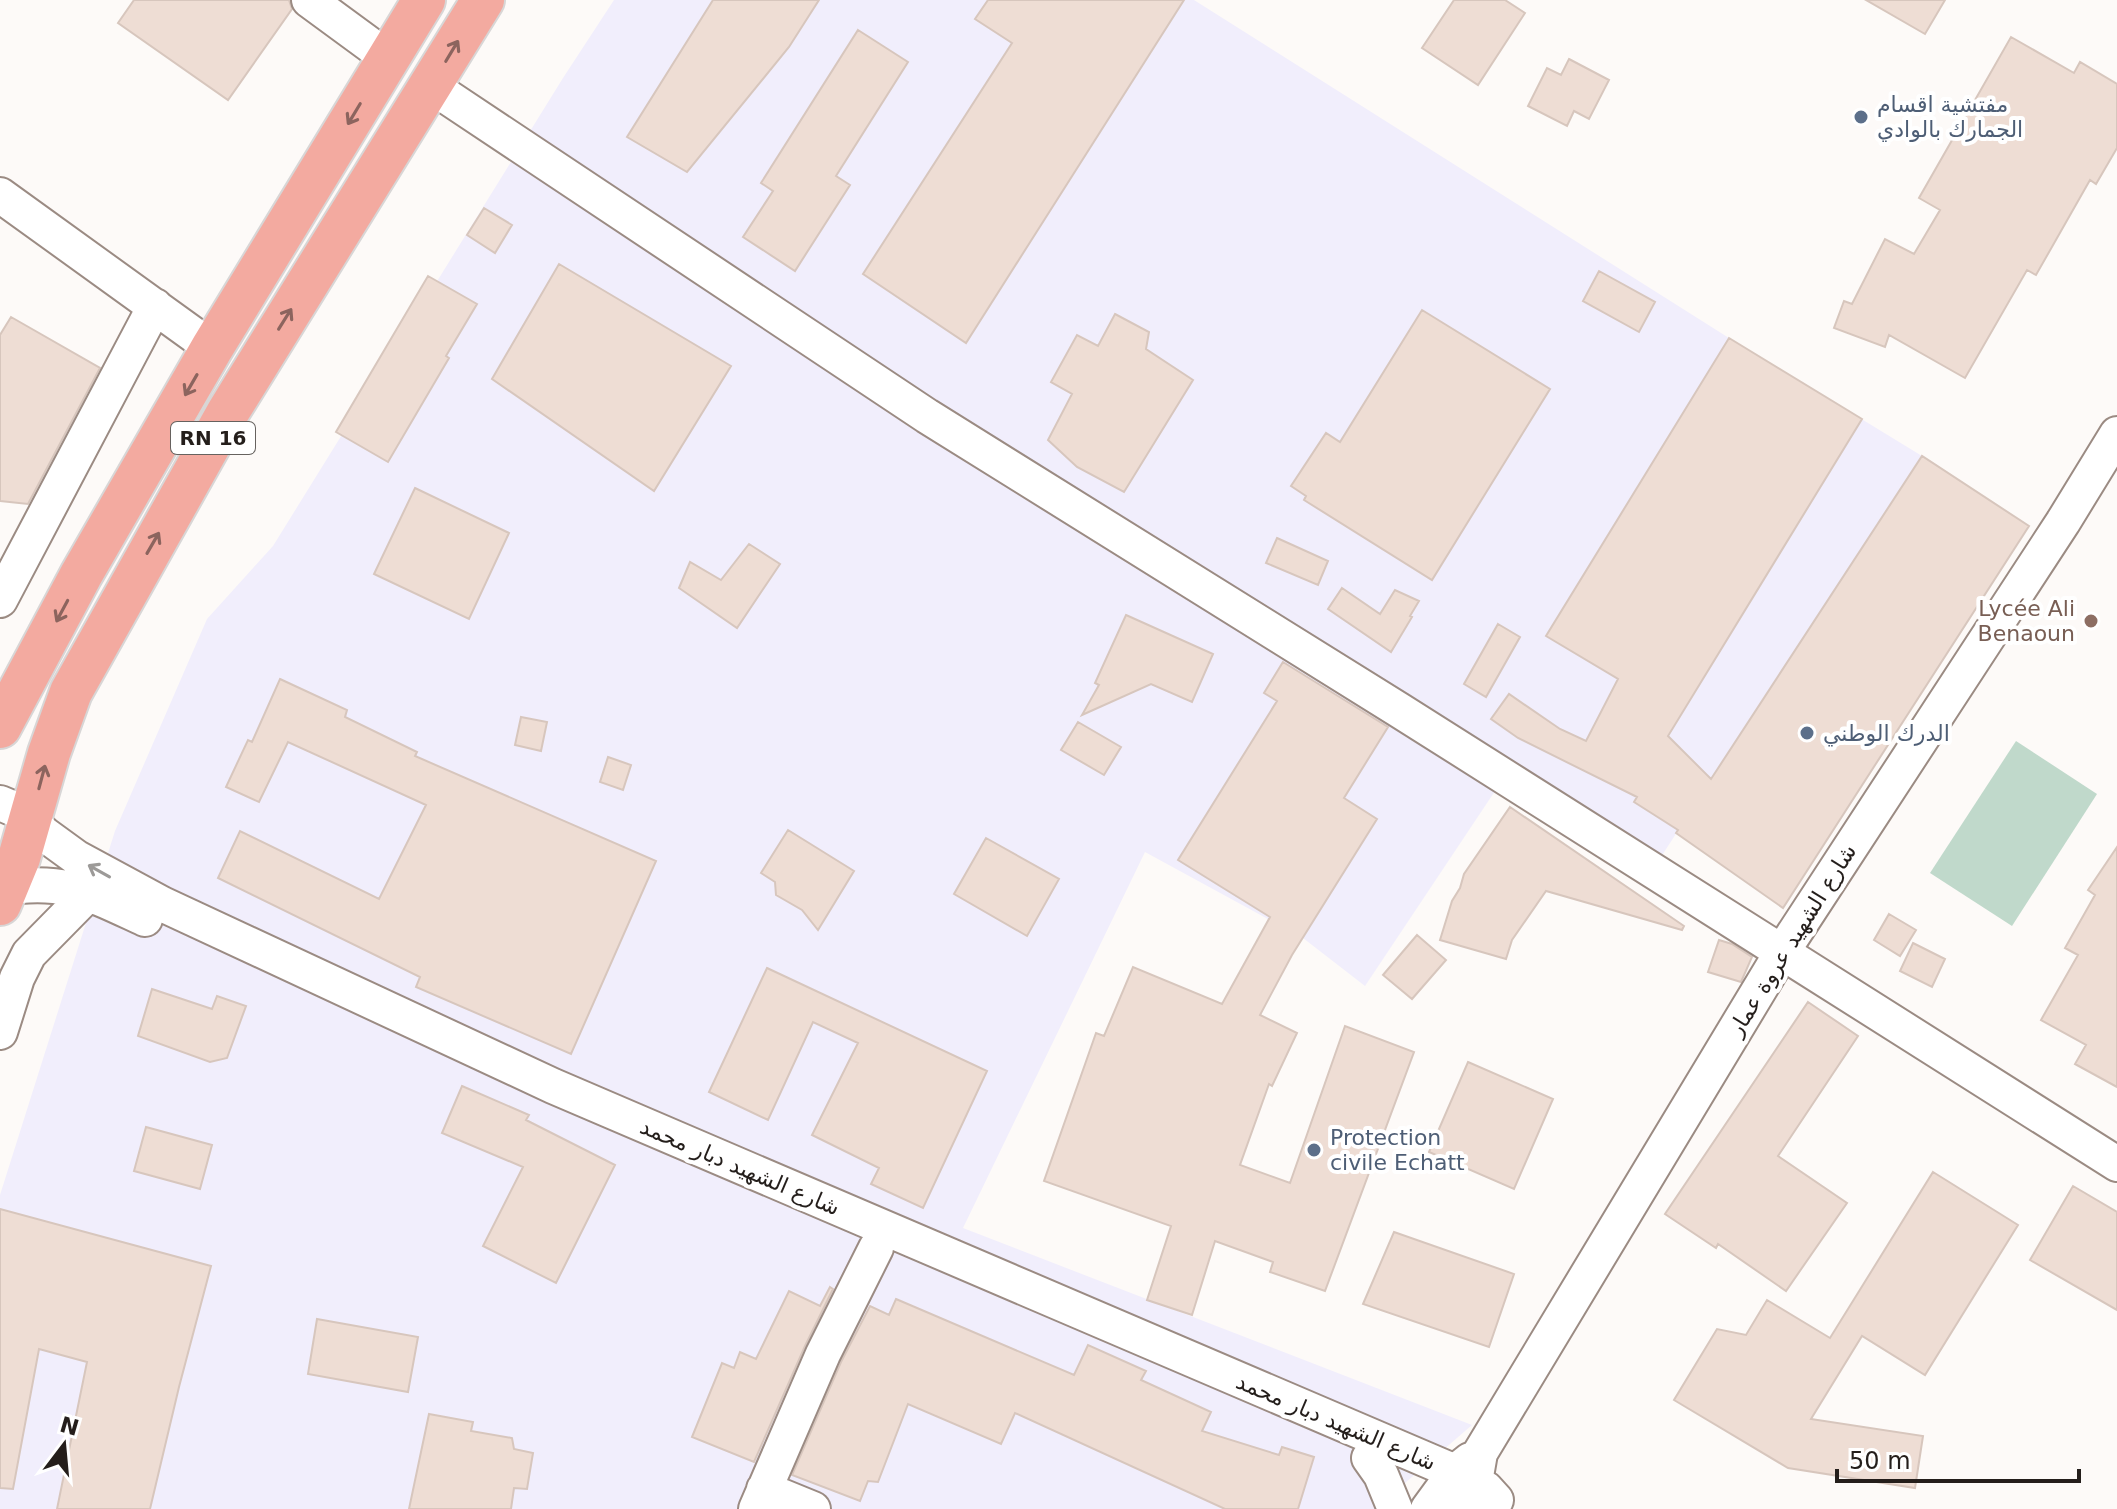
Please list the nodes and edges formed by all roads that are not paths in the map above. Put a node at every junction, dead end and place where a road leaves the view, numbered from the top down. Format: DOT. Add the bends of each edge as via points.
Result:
graph roads {
  1 [pos="309,0"];
  2 [pos="424,0"];
  3 [pos="483,0"];
  4 [pos="388,58"];
  5 [pos="431,86"];
  6 [pos="0,195"];
  7 [pos="155,306"];
  8 [pos="212,348"];
  9 [pos="2117,434"];
  10 [pos="0,600"];
  11 [pos="0,727"];
  12 [pos="16,812"];
  13 [pos="3,893"];
  14 [pos="89,893"];
  15 [pos="1782,952"];
  16 [pos="246,956"];
  17 [pos="0,1032"];
  18 [pos="2117,1164"];
  19 [pos="876,1248"];
  20 [pos="1369,1458"];
  21 [pos="1470,1491"];
  22 [pos="760,1499"];
  23 [pos="813,1509"];
  24 [pos="1395,1509"];
  1 -- 4 [label="street"];
  2 -- 4 [label="main road, RN 16"];
  5 -- 3 [label="main road, RN 16, one-way"];
  4 -- 8 [label="main road, RN 16, one-way"];
  12 -- 5 [label="main road, RN 16, one-way" via="49,753 71,692 228,412"];
  5 -- 15 [label="street" via="927,416"];
  6 -- 7 [label="street"];
  7 -- 8 [label="street"];
  7 -- 10 [label="street"];
  8 -- 11 [label="main road, RN 16, one-way"];
  9 -- 15 [label="street, شارع الشهيد عروة عمار"];
  12 -- 13 [label="main road, RN 16"];
  16 -- 12 [label="street, شارع الشهيد دبار محمد, one-way" via="96,869"];
  13 -- 14 [label="street, شارع الشهيد دبار محمد" via="50,884"];
  14 -- 16 [label="street, شارع الشهيد دبار محمد"];
  14 -- 17 [label="street" via="29,954"];
  15 -- 18 [label="street"];
  15 -- 21 [label="street, شارع الشهيد عروة عمار"];
  16 -- 19 [label="street, شارع الشهيد دبار محمد" via="373,1027"];
  16 -- 21 [label="street, شارع الشهيد دبار محمد"];
  19 -- 20 [label="street, شارع الشهيد دبار محمد"];
  19 -- 22 [label="street"];
  20 -- 21 [label="street, شارع الشهيد دبار محمد"];
  20 -- 24 [label="street"];
  22 -- 23 [label="street"];
}
